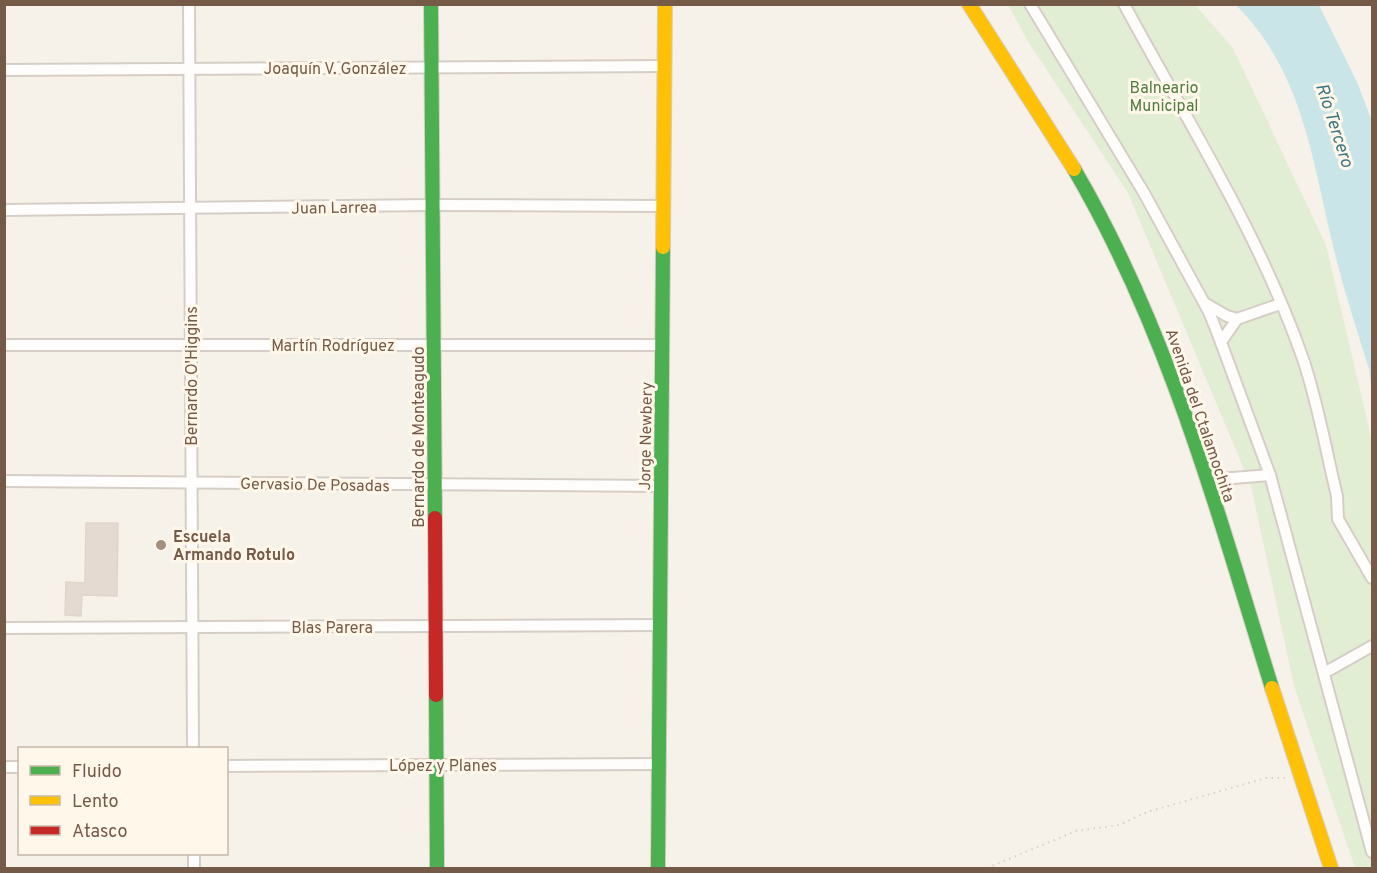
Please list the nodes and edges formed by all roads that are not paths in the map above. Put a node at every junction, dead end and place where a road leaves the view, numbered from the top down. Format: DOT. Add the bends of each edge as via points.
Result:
graph roads {
  1 [pos="189,4"];
  2 [pos="431,4"];
  3 [pos="665,4"];
  4 [pos="969,4"];
  5 [pos="1030,4"];
  6 [pos="1124,4"];
  7 [pos="664,66"];
  8 [pos="431,67"];
  9 [pos="189,69"];
  10 [pos="4,70"];
  11 [pos="432,205"];
  12 [pos="663,206"];
  13 [pos="189,209"];
  14 [pos="4,210"];
  15 [pos="1203,302"];
  16 [pos="1280,304"];
  17 [pos="1237,319"];
  18 [pos="1221,342"];
  19 [pos="4,345"];
  20 [pos="191,345"];
  21 [pos="434,345"];
  22 [pos="662,345"];
  23 [pos="1270,475"];
  24 [pos="1208,480"];
  25 [pos="4,482"];
  26 [pos="192,483"];
  27 [pos="435,485"];
  28 [pos="661,486"];
  29 [pos="1372,578"];
  30 [pos="660,625"];
  31 [pos="192,627"];
  32 [pos="434,627"];
  33 [pos="4,628"];
  34 [pos="1372,646"];
  35 [pos="1324,673"];
  36 [pos="193,747"];
  37 [pos="658,764"];
  38 [pos="228,766"];
  39 [pos="436,766"];
  40 [pos="1372,852"];
  41 [pos="437,868"];
  42 [pos="658,868"];
  43 [pos="1331,868"];
  1 -- 9 [label="street, Bernardo O'Higgins"];
  2 -- 8 [label="street, Bernardo de Monteagudo"];
  3 -- 7 [label="street, Jorge Newbery"];
  4 -- 24 [label="street, Avenida del Ctalamochita" via="1036,103 1106,226 1161,345"];
  5 -- 15 [label="street" via="1123,157"];
  6 -- 16 [label="street" via="1203,145 1263,261"];
  7 -- 8 [label="street, Joaquín V. González"];
  7 -- 12 [label="street, Jorge Newbery"];
  8 -- 9 [label="street, Joaquín V. González"];
  8 -- 11 [label="street, Bernardo de Monteagudo"];
  9 -- 10 [label="street, Joaquín V. González"];
  9 -- 13 [label="street, Bernardo O'Higgins"];
  11 -- 12 [label="street, Juan Larrea"];
  11 -- 13 [label="street, Juan Larrea"];
  11 -- 21 [label="street, Bernardo de Monteagudo"];
  12 -- 22 [label="street, Jorge Newbery"];
  13 -- 14 [label="street, Juan Larrea"];
  13 -- 20 [label="street, Bernardo O'Higgins"];
  15 -- 17 [label="street"];
  15 -- 18 [label="street"];
  16 -- 17 [label="street"];
  16 -- 29 [label="street" via="1311,386 1337,496 1338,519"];
  17 -- 18 [label="street"];
  18 -- 23 [label="street"];
  19 -- 20 [label="street, Martín Rodríguez"];
  20 -- 21 [label="street, Martín Rodríguez"];
  20 -- 26 [label="street, Bernardo O'Higgins"];
  21 -- 22 [label="street, Martín Rodríguez"];
  21 -- 27 [label="street, Bernardo de Monteagudo"];
  22 -- 28 [label="street, Jorge Newbery"];
  23 -- 24 [label="street"];
  23 -- 35 [label="street"];
  24 -- 43 [label="street, Avenida del Ctalamochita" via="1299,779"];
  25 -- 26 [label="street, Gervasio De Posadas"];
  26 -- 27 [label="street, Gervasio De Posadas"];
  26 -- 31 [label="street, Bernardo O'Higgins"];
  27 -- 28 [label="street, Gervasio De Posadas"];
  27 -- 32 [label="street, Bernardo de Monteagudo"];
  28 -- 30 [label="street, Jorge Newbery"];
  30 -- 32 [label="street, Blas Parera"];
  30 -- 37 [label="street, Jorge Newbery"];
  31 -- 32 [label="street, Blas Parera"];
  31 -- 33 [label="street, Blas Parera"];
  31 -- 36 [label="street, Bernardo O'Higgins"];
  32 -- 39 [label="street, Bernardo de Monteagudo"];
  34 -- 35 [label="street"];
  35 -- 40 [label="street"];
  37 -- 39 [label="street, López y Planes"];
  37 -- 42 [label="street, Jorge Newbery"];
  38 -- 39 [label="street, López y Planes"];
  39 -- 41 [label="street, Bernardo de Monteagudo"];
}
